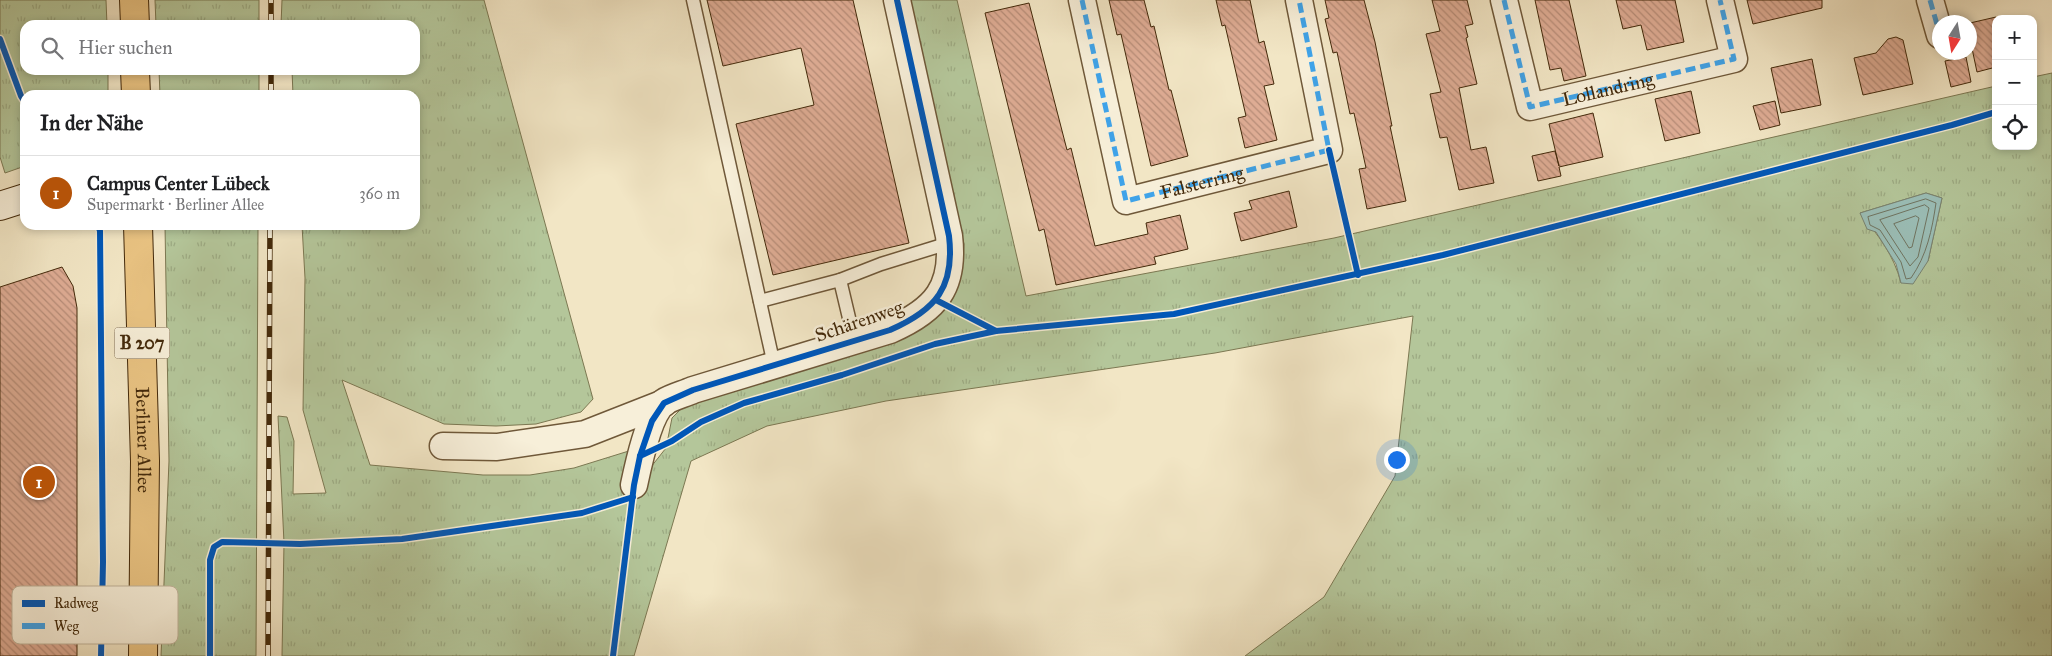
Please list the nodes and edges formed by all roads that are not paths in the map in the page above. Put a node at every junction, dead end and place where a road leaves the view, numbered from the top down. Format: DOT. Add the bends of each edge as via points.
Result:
graph roads {
  1 [pos="134,0"];
  2 [pos="693,0"];
  3 [pos="897,0"];
  4 [pos="1082,0"];
  5 [pos="1299,0"];
  6 [pos="1504,0"];
  7 [pos="1720,0"];
  8 [pos="1930,0"];
  9 [pos="1934,15"];
  10 [pos="135,20"];
  11 [pos="135,75"];
  12 [pos="136,90"];
  13 [pos="20,200"];
  14 [pos="0,206"];
  15 [pos="138,230"];
  16 [pos="949,243"];
  17 [pos="840,280"];
  18 [pos="760,301"];
  19 [pos="854,340"];
  20 [pos="774,366"];
  21 [pos="664,402"];
  22 [pos="443,446"];
  23 [pos="634,485"];
  24 [pos="144,586"];
  1 -- 10 [label="main road"];
  2 -- 18 [label="lane"];
  3 -- 16 [label="street, Schärenweg"];
  4 -- 5 [label="street, Falsterring" via="1126,201 1329,150"];
  6 -- 7 [label="street, Lollandring" via="1530,107 1734,59"];
  8 -- 9 [label="street"];
  11 -- 12 [label="main road"];
  13 -- 14 [label="street"];
  15 -- 24 [label="main road, Berliner Allee / B 207" via="145,461"];
  16 -- 17 [label="lane"];
  16 -- 19 [label="street, Schärenweg" via="949,273 930,307 913,320 890,330"];
  17 -- 18 [label="lane"];
  17 -- 19 [label="lane"];
  18 -- 20 [label="lane"];
  19 -- 20 [label="street, Schärenweg"];
  20 -- 21 [label="street, Schärenweg"];
  21 -- 22 [label="street, Schärenweg" via="585,434 497,447"];
  21 -- 23 [label="street" via="652,421"];
}
